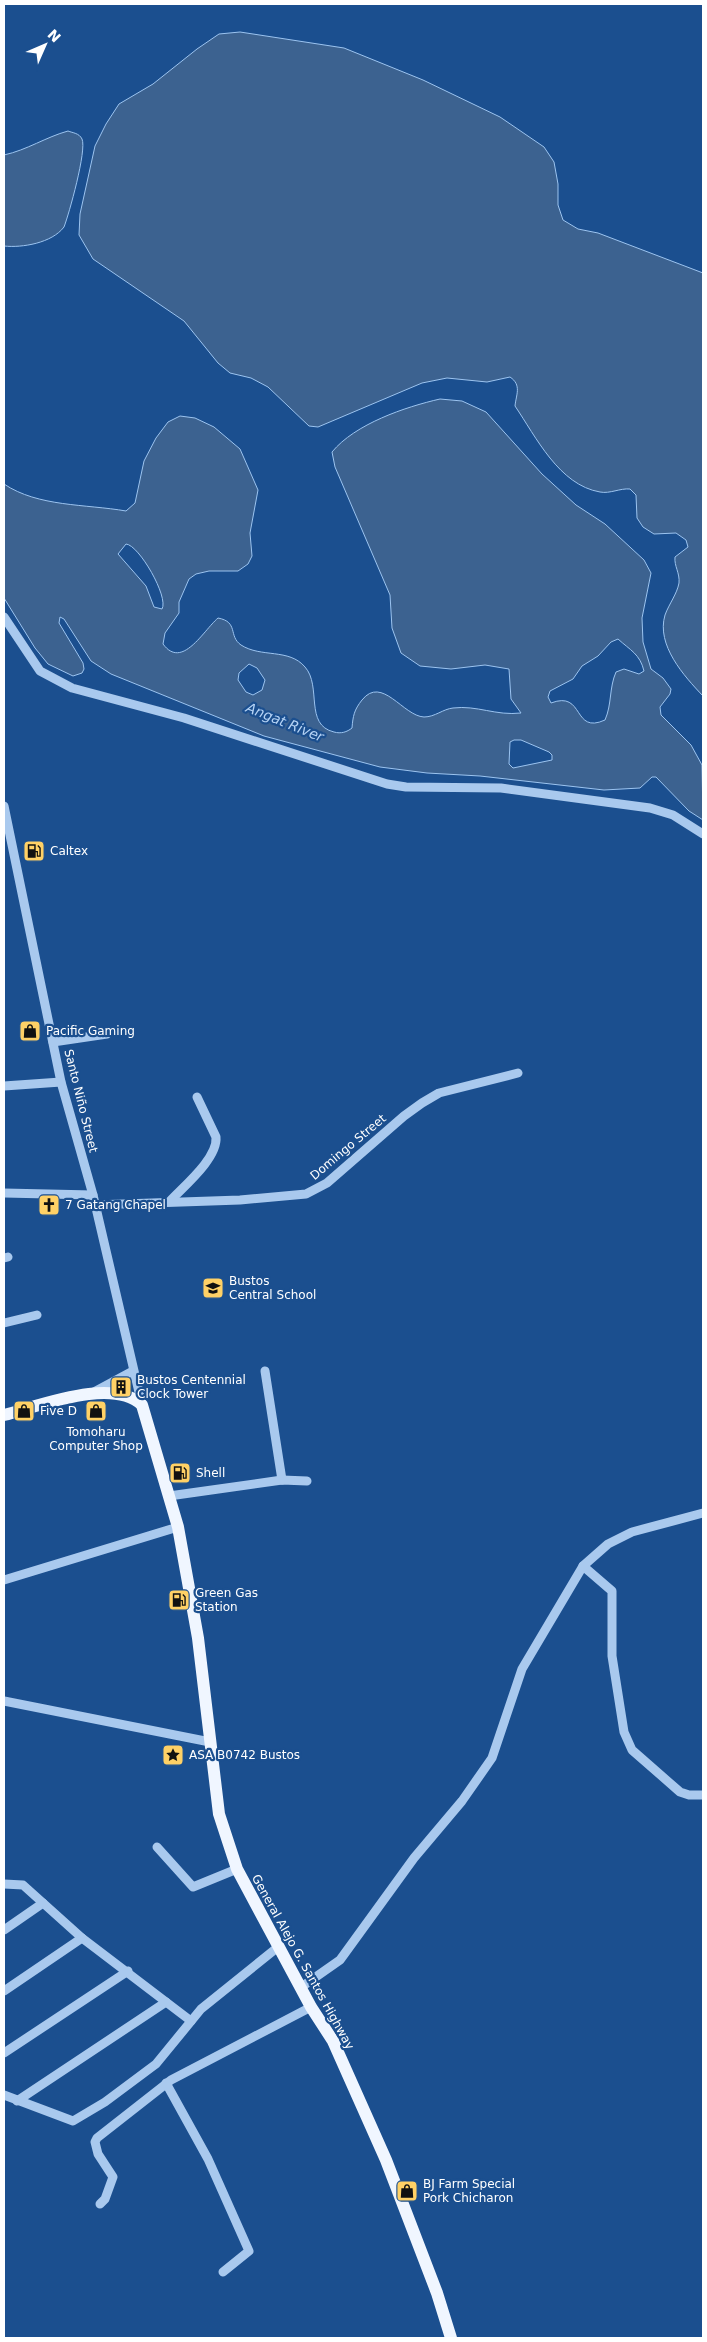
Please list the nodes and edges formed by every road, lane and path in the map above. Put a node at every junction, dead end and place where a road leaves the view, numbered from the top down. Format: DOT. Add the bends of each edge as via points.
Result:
graph roads {
  1 [pos="4,617"];
  2 [pos="4,806"];
  3 [pos="703,834"];
  4 [pos="107,1034"];
  5 [pos="53,1042"];
  6 [pos="518,1073"];
  7 [pos="61,1082"];
  8 [pos="4,1086"];
  9 [pos="197,1097"];
  10 [pos="4,1194"];
  11 [pos="94,1200"];
  12 [pos="170,1201"];
  13 [pos="37,1315"];
  14 [pos="4,1323"];
  15 [pos="133,1371"];
  16 [pos="265,1371"];
  17 [pos="92,1393"];
  18 [pos="142,1405"];
  19 [pos="4,1415"];
  20 [pos="282,1480"];
  21 [pos="307,1481"];
  22 [pos="170,1496"];
  23 [pos="703,1513"];
  24 [pos="178,1527"];
  25 [pos="583,1566"];
  26 [pos="4,1580"];
  27 [pos="4,1701"];
  28 [pos="210,1742"];
  29 [pos="703,1795"];
  30 [pos="157,1847"];
  31 [pos="237,1869"];
  32 [pos="4,1884"];
  33 [pos="43,1903"];
  34 [pos="4,1930"];
  35 [pos="82,1938"];
  36 [pos="278,1947"];
  37 [pos="128,1971"];
  38 [pos="300,1988"];
  39 [pos="4,1991"];
  40 [pos="166,2002"];
  41 [pos="311,2007"];
  42 [pos="191,2021"];
  43 [pos="4,2053"];
  44 [pos="166,2083"];
  45 [pos="4,2095"];
  46 [pos="17,2100"];
  47 [pos="100,2204"];
  48 [pos="223,2272"];
  49 [pos="451,2338"];
  1 -- 3 [label="street" via="40,670 84,693 184,718 387,784 501,788 650,808 673,815"];
  2 -- 5 [label="street, Santo Niño Street"];
  4 -- 5 [label="street"];
  5 -- 7 [label="street, Santo Niño Street"];
  6 -- 12 [label="street, Domingo Street" via="439,1093 422,1103 317,1190 283,1197"];
  7 -- 8 [label="street"];
  7 -- 11 [label="street, Santo Niño Street"];
  9 -- 12 [label="street" via="217,1144 207,1161"];
  10 -- 11 [label="street, Domingo Street"];
  11 -- 12 [label="street, Domingo Street"];
  11 -- 15 [label="street, Santo Niño Street"];
  13 -- 14 [label="street"];
  15 -- 17 [label="street"];
  15 -- 18 [label="street, Santo Niño Street"];
  16 -- 20 [label="street"];
  17 -- 18 [label="main road" via="118,1393 136,1399"];
  17 -- 19 [label="main road"];
  18 -- 22 [label="main road, General Alejo G. Santos Highway"];
  20 -- 21 [label="street"];
  20 -- 22 [label="street"];
  22 -- 24 [label="main road, General Alejo G. Santos Highway"];
  23 -- 25 [label="street" via="632,1532 608,1544"];
  24 -- 26 [label="street"];
  24 -- 28 [label="main road, General Alejo G. Santos Highway" via="198,1638"];
  25 -- 29 [label="street" via="612,1591 612,1656 624,1732 632,1750 680,1792"];
  25 -- 38 [label="street" via="522,1669 492,1758 340,1960"];
  27 -- 28 [label="street"];
  28 -- 31 [label="main road, General Alejo G. Santos Highway" via="219,1814"];
  30 -- 31 [label="street" via="193,1887"];
  31 -- 36 [label="main road, General Alejo G. Santos Highway"];
  32 -- 33 [label="street" via="23,1886"];
  33 -- 34 [label="street"];
  33 -- 35 [label="street"];
  35 -- 37 [label="street"];
  35 -- 39 [label="street"];
  36 -- 38 [label="main road, General Alejo G. Santos Highway"];
  36 -- 42 [label="street" via="201,2009"];
  37 -- 40 [label="street"];
  37 -- 43 [label="street"];
  38 -- 41 [label="main road, General Alejo G. Santos Highway"];
  40 -- 42 [label="street"];
  40 -- 46 [label="street"];
  41 -- 44 [label="street"];
  41 -- 49 [label="main road, General Alejo G. Santos Highway" via="333,2041 386,2160"];
  42 -- 46 [label="street" via="156,2064 73,2121"];
  44 -- 47 [label="street" via="97,2138 98,2154 113,2178"];
  44 -- 48 [label="street" via="208,2159 249,2251"];
  45 -- 46 [label="street"];
}
